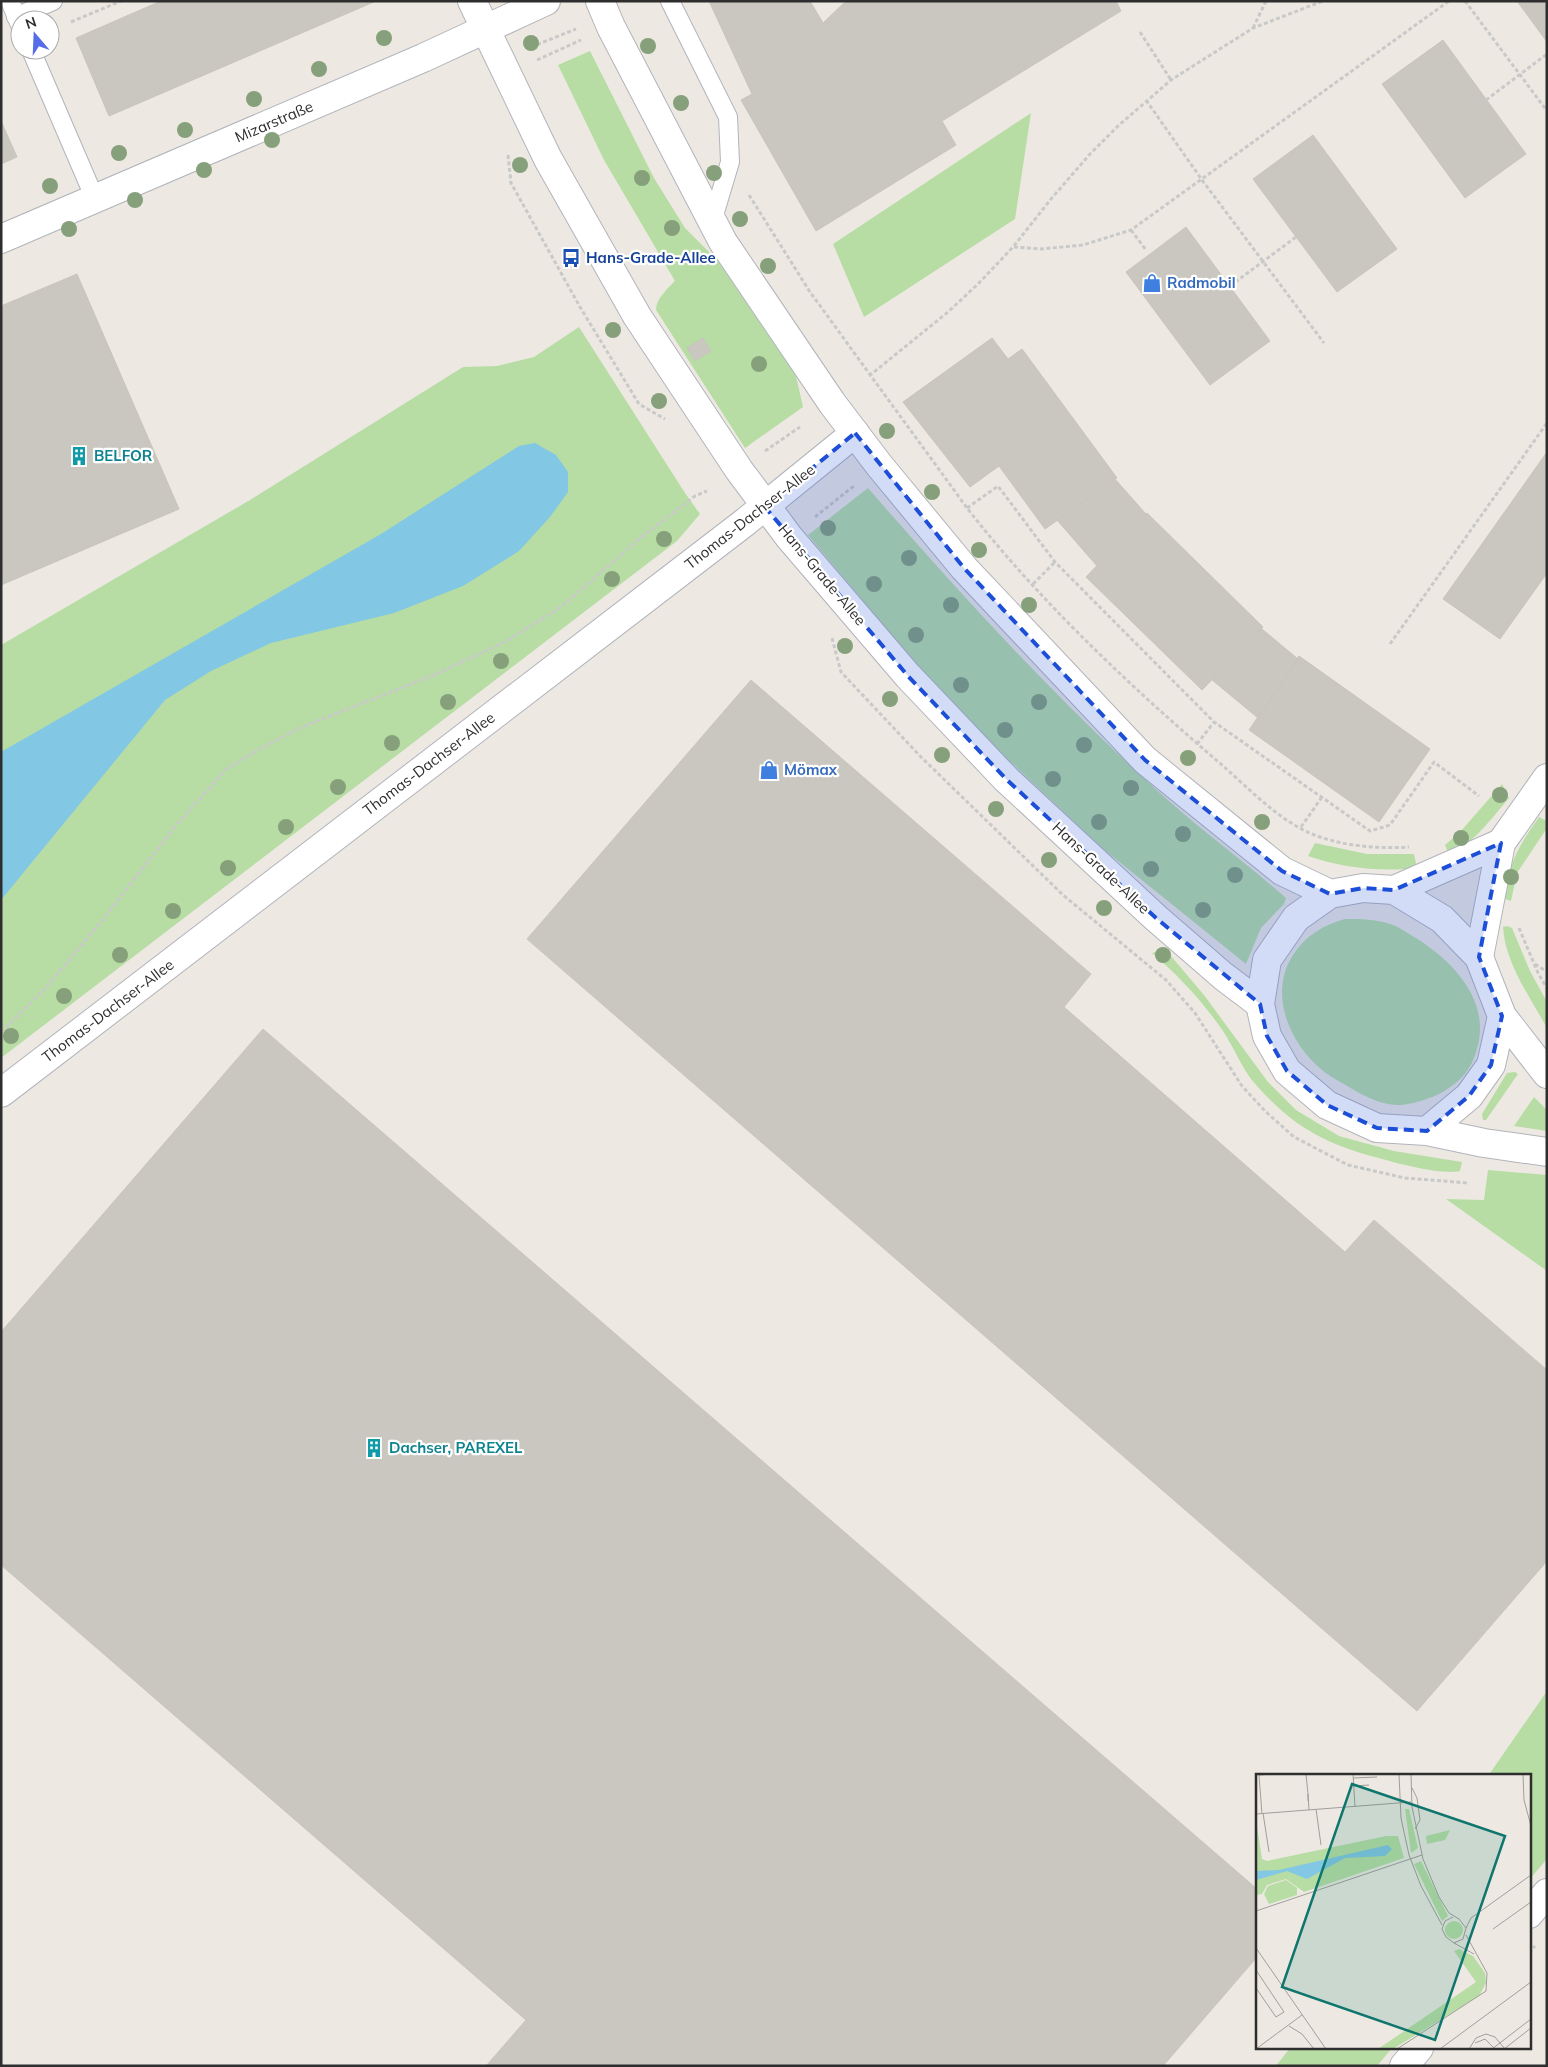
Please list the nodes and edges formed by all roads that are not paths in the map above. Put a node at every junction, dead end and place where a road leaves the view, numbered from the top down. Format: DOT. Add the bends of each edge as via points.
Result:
graph roads {
  1 [pos="53,1"];
  2 [pos="472,1"];
  3 [pos="546,1"];
  4 [pos="670,1"];
  5 [pos="603,9"];
  6 [pos="27,10"];
  7 [pos="485,29"];
  8 [pos="35,60"];
  9 [pos="95,199"];
  10 [pos="712,222"];
  11 [pos="1,239"];
  12 [pos="855,433"];
  13 [pos="765,507"];
  14 [pos="1547,778"];
  15 [pos="1501,843"];
  16 [pos="1394,890"];
  17 [pos="1330,894"];
  18 [pos="1479,956"];
  19 [pos="1260,1004"];
  20 [pos="1502,1016"];
  21 [pos="1547,1074"];
  22 [pos="1,1093"];
  23 [pos="1427,1131"];
  24 [pos="1547,1152"];
  25 [pos="1547,1893"];
  26 [pos="1530,1913"];
  27 [pos="1417,2050"];
  28 [pos="1404,2066"];
  1 -- 6 [label="lane"];
  2 -- 7 [label="street, Hans-Grade-Allee"];
  3 -- 7 [label="street, Mizarstraße"];
  4 -- 10 [label="lane" via="728,117 730,162"];
  5 -- 10 [label="street"];
  7 -- 9 [label="street, Mizarstraße"];
  7 -- 13 [label="street, Hans-Grade-Allee" via="548,159 637,316"];
  8 -- 9 [label="lane"];
  9 -- 11 [label="street, Mizarstraße"];
  10 -- 12 [label="street" via="775,320"];
  12 -- 13 [label="street, Thomas-Dachser-Allee"];
  12 -- 17 [label="street" via="964,568 1145,760 1282,872"];
  13 -- 19 [label="street, Hans-Grade-Allee" via="908,676 1006,779 1156,918"];
  13 -- 22 [label="street, Thomas-Dachser-Allee"];
  14 -- 15 [label="street"];
  15 -- 16 [label="street"];
  15 -- 18 [label="street"];
  16 -- 17 [label="street" via="1363,888"];
  16 -- 18 [label="street" via="1442,919"];
  17 -- 19 [label="street" via="1296,918 1267,960"];
  18 -- 20 [label="street"];
  19 -- 23 [label="street" via="1267,1036 1287,1071 1327,1105 1377,1128"];
  20 -- 21 [label="street"];
  20 -- 23 [label="street" via="1491,1065 1469,1096"];
  23 -- 24 [label="street"];
  25 -- 26 [label="street"];
  27 -- 28 [label="street"];
}
